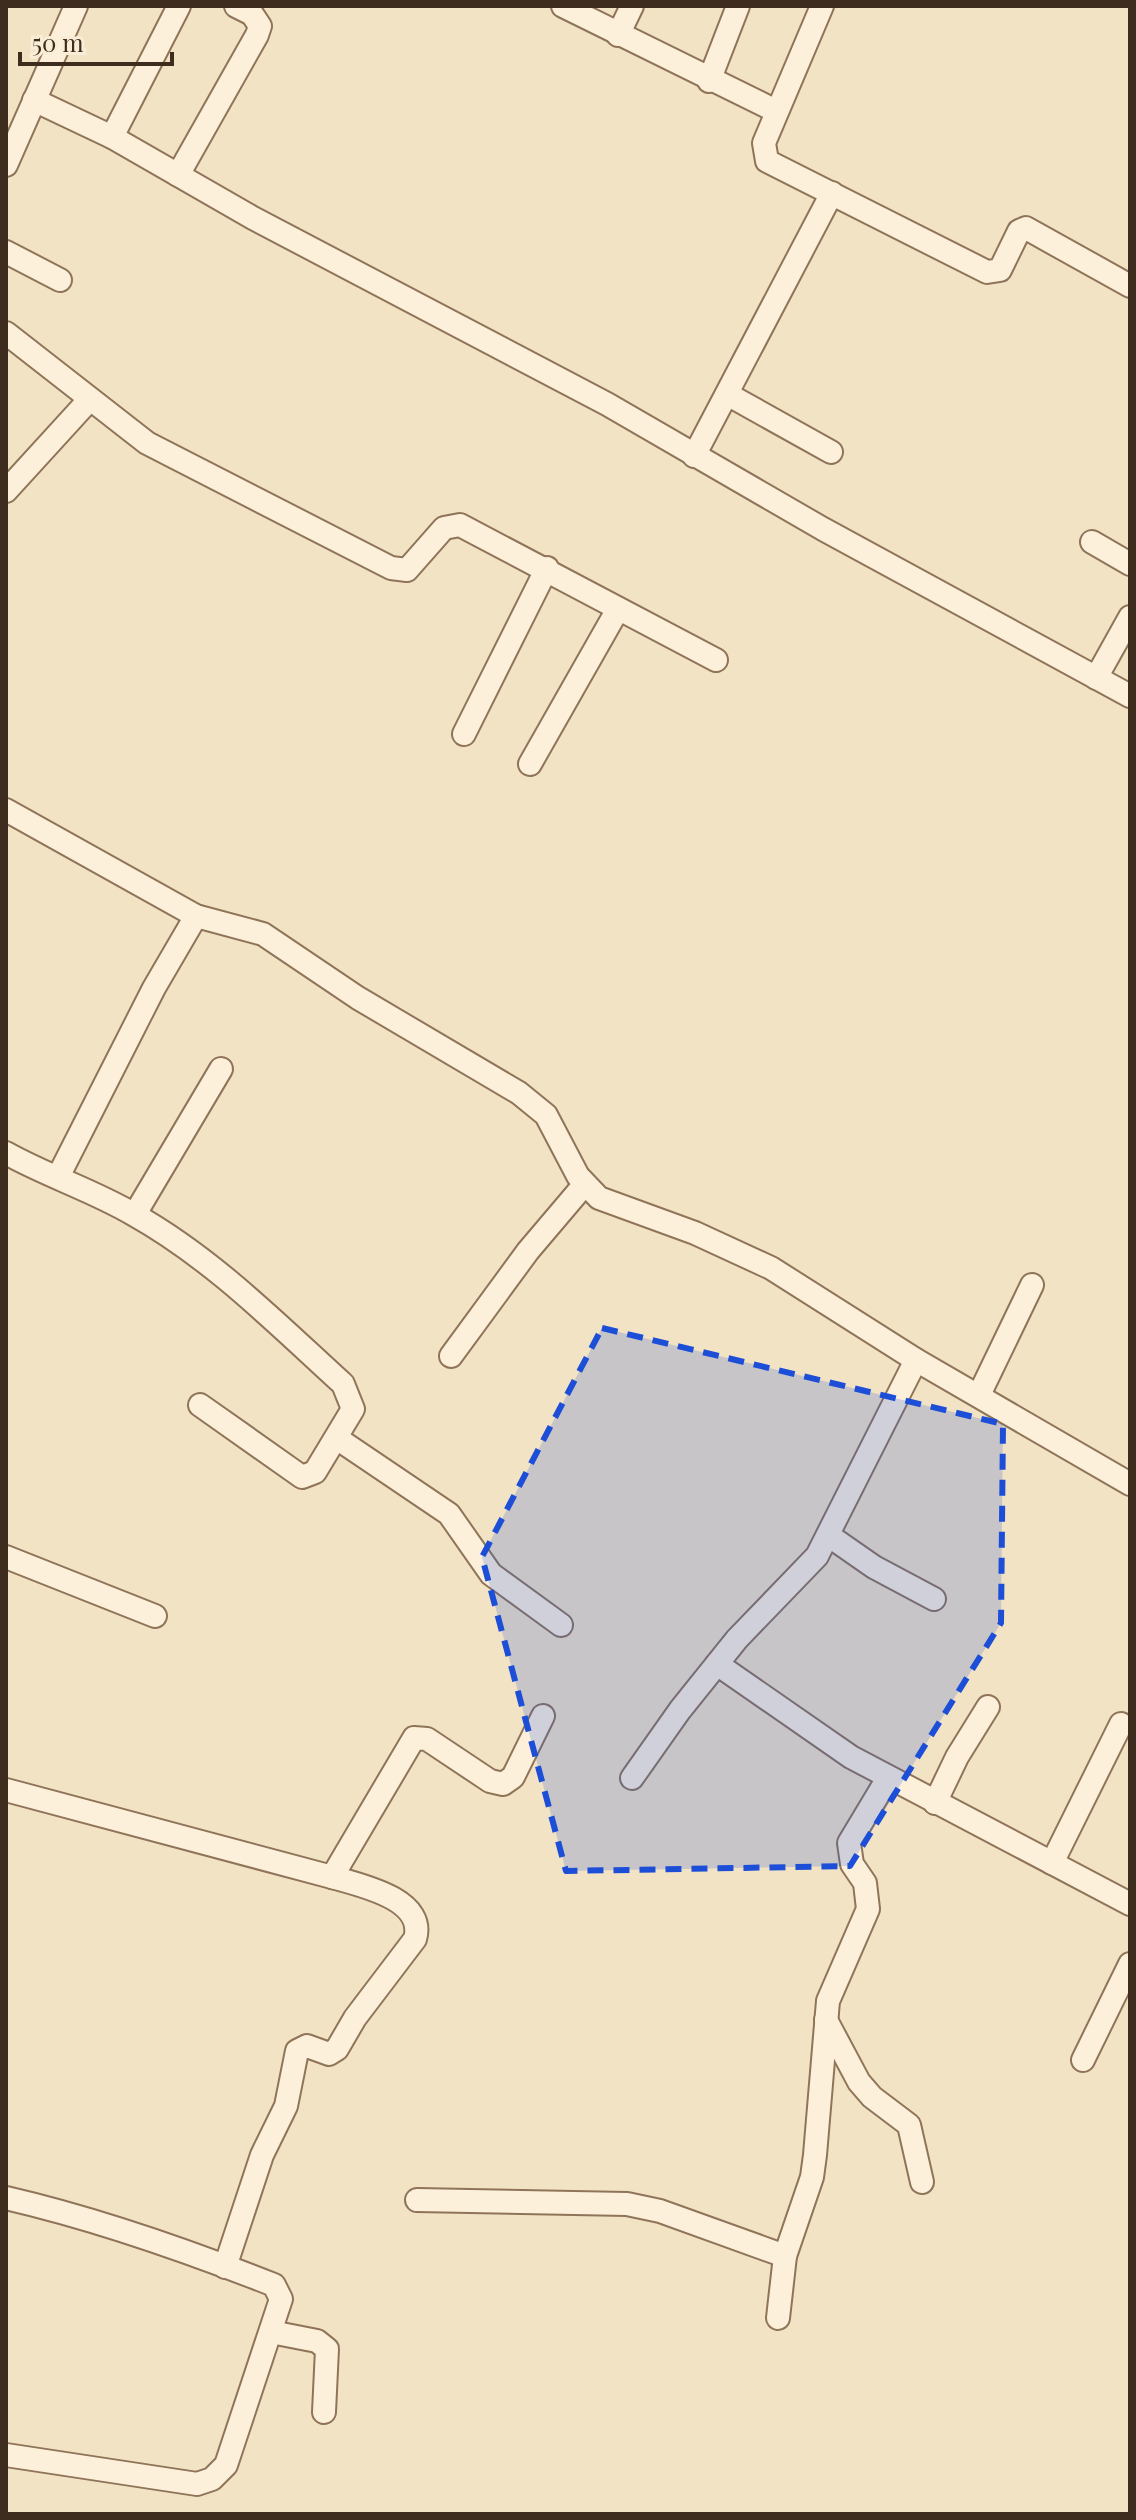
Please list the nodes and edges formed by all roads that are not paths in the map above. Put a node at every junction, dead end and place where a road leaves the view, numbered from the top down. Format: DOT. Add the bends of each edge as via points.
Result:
graph roads {
  1 [pos="76,6"];
  2 [pos="179,6"];
  3 [pos="236,6"];
  4 [pos="563,6"];
  5 [pos="632,6"];
  6 [pos="738,6"];
  7 [pos="822,6"];
  8 [pos="618,35"];
  9 [pos="709,81"];
  10 [pos="34,100"];
  11 [pos="776,111"];
  12 [pos="112,137"];
  13 [pos="6,165"];
  14 [pos="178,175"];
  15 [pos="832,193"];
  16 [pos="6,252"];
  17 [pos="60,280"];
  18 [pos="1130,286"];
  19 [pos="6,333"];
  20 [pos="727,394"];
  21 [pos="90,399"];
  22 [pos="831,452"];
  23 [pos="694,456"];
  24 [pos="6,491"];
  25 [pos="1092,542"];
  26 [pos="1130,564"];
  27 [pos="547,568"];
  28 [pos="618,609"];
  29 [pos="1130,617"];
  30 [pos="716,660"];
  31 [pos="1096,678"];
  32 [pos="1130,696"];
  33 [pos="464,734"];
  34 [pos="530,764"];
  35 [pos="6,810"];
  36 [pos="196,916"];
  37 [pos="221,1069"];
  38 [pos="6,1153"];
  39 [pos="58,1177"];
  40 [pos="584,1185"];
  41 [pos="135,1214"];
  42 [pos="1032,1285"];
  43 [pos="451,1356"];
  44 [pos="916,1360"];
  45 [pos="979,1395"];
  46 [pos="200,1405"];
  47 [pos="338,1439"];
  48 [pos="1130,1484"];
  49 [pos="828,1535"];
  50 [pos="6,1557"];
  51 [pos="934,1599"];
  52 [pos="155,1616"];
  53 [pos="561,1625"];
  54 [pos="717,1664"];
  55 [pos="988,1707"];
  56 [pos="543,1716"];
  57 [pos="1121,1724"];
  58 [pos="632,1778"];
  59 [pos="888,1778"];
  60 [pos="6,1790"];
  61 [pos="935,1803"];
  62 [pos="1052,1863"];
  63 [pos="332,1877"];
  64 [pos="1130,1904"];
  65 [pos="1130,1964"];
  66 [pos="826,2019"];
  67 [pos="1083,2060"];
  68 [pos="922,2182"];
  69 [pos="6,2198"];
  70 [pos="417,2200"];
  71 [pos="785,2256"];
  72 [pos="225,2267"];
  73 [pos="778,2318"];
  74 [pos="271,2332"];
  75 [pos="324,2412"];
  76 [pos="6,2455"];
  1 -- 10 [label="street"];
  2 -- 12 [label="street"];
  3 -- 14 [label="street" via="252,14 260,26"];
  4 -- 8 [label="street"];
  5 -- 8 [label="street"];
  6 -- 9 [label="street"];
  7 -- 11 [label="street"];
  8 -- 9 [label="street"];
  9 -- 11 [label="street"];
  10 -- 12 [label="street"];
  10 -- 13 [label="street"];
  11 -- 15 [label="street" via="764,143 767,161"];
  12 -- 14 [label="street"];
  14 -- 23 [label="street" via="594,396"];
  15 -- 18 [label="street" via="987,272 1000,270 1019,231 1026,228"];
  15 -- 20 [label="street"];
  16 -- 17 [label="street"];
  19 -- 21 [label="street"];
  20 -- 22 [label="street"];
  20 -- 23 [label="street"];
  21 -- 24 [label="street"];
  21 -- 27 [label="street" via="162,452 391,568 407,570 451,524 468,527"];
  23 -- 31 [label="street"];
  25 -- 26 [label="street"];
  27 -- 28 [label="street"];
  27 -- 33 [label="street"];
  28 -- 30 [label="street"];
  28 -- 34 [label="street"];
  29 -- 31 [label="street"];
  31 -- 32 [label="street"];
  35 -- 36 [label="street"];
  36 -- 39 [label="street"];
  36 -- 40 [label="street" via="263,934 358,998 535,1103"];
  37 -- 41 [label="street"];
  38 -- 39 [label="street"];
  39 -- 41 [label="street"];
  40 -- 43 [label="street" via="511,1272"];
  40 -- 44 [label="street" via="612,1205 695,1233 771,1268"];
  41 -- 47 [label="street" via="245,1295 343,1384 353,1409"];
  42 -- 45 [label="street"];
  44 -- 45 [label="street"];
  44 -- 49 [label="street"];
  45 -- 48 [label="street"];
  46 -- 47 [label="street" via="302,1477 315,1472"];
  47 -- 53 [label="street" via="449,1514 491,1574"];
  49 -- 51 [label="street"];
  49 -- 54 [label="street" via="808,1566"];
  50 -- 52 [label="street"];
  54 -- 58 [label="street"];
  54 -- 59 [label="street"];
  55 -- 61 [label="street"];
  56 -- 63 [label="street" via="513,1777 503,1784 490,1781 427,1739 414,1738"];
  57 -- 62 [label="street"];
  59 -- 61 [label="street"];
  59 -- 66 [label="street" via="849,1843 852,1864 865,1883 868,1909 831,1991"];
  60 -- 63 [label="street"];
  61 -- 62 [label="street"];
  62 -- 64 [label="street"];
  63 -- 72 [label="street" via="404,1905 418,1927 415,1939 337,2049 329,2054 307,2046 297,2051 286,2106 262,2155"];
  65 -- 67 [label="street"];
  66 -- 68 [label="street" via="859,2082 909,2125"];
  66 -- 71 [label="street" via="812,2177"];
  69 -- 72 [label="street"];
  70 -- 71 [label="street" via="627,2204"];
  71 -- 73 [label="street"];
  72 -- 74 [label="street" via="280,2291"];
  74 -- 75 [label="street" via="317,2341 327,2349"];
  74 -- 76 [label="street" via="226,2465 205,2482"];
}
